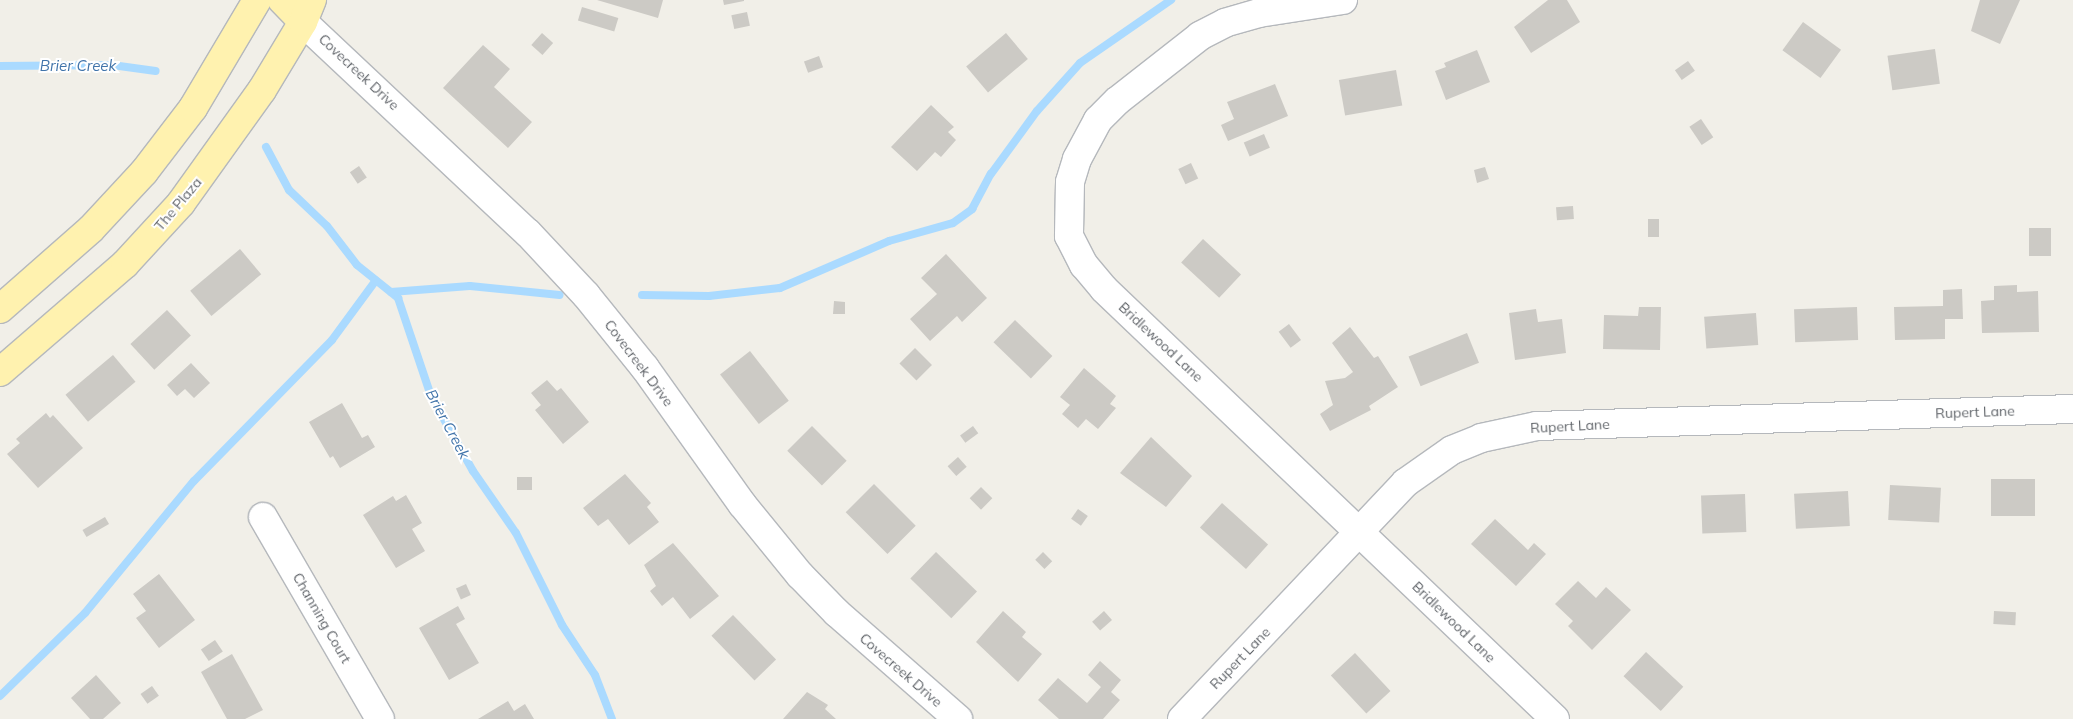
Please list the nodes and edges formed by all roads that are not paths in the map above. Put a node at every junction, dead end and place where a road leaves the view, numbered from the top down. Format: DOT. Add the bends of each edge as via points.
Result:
graph roads {
  1 [pos="257,0"];
  2 [pos="282,0"];
  3 [pos="1343,0"];
  4 [pos="308,11"];
  5 [pos="0,309"];
  6 [pos="0,372"];
  7 [pos="2073,408"];
  8 [pos="263,517"];
  9 [pos="1358,531"];
  10 [pos="376,718"];
  11 [pos="958,719"];
  12 [pos="1182,719"];
  13 [pos="1555,719"];
  1 -- 5 [label="main road" via="193,108 144,172 91,229"];
  2 -- 4 [label="main road"];
  3 -- 9 [label="street, Bridlewood Lane" via="1258,14 1225,23 1117,100 1086,138 1070,182 1067,220 1075,250 1104,289"];
  4 -- 6 [label="main road, The Plaza" via="232,136 181,203 125,264"];
  4 -- 11 [label="street, Covecreek Drive" via="586,295 645,368 742,504 800,575"];
  7 -- 9 [label="street, Rupert Lane" via="1508,430 1459,447 1429,464 1405,483"];
  8 -- 10 [label="street, Channing Court"];
  9 -- 12 [label="street, Rupert Lane"];
  9 -- 13 [label="street, Bridlewood Lane"];
}
